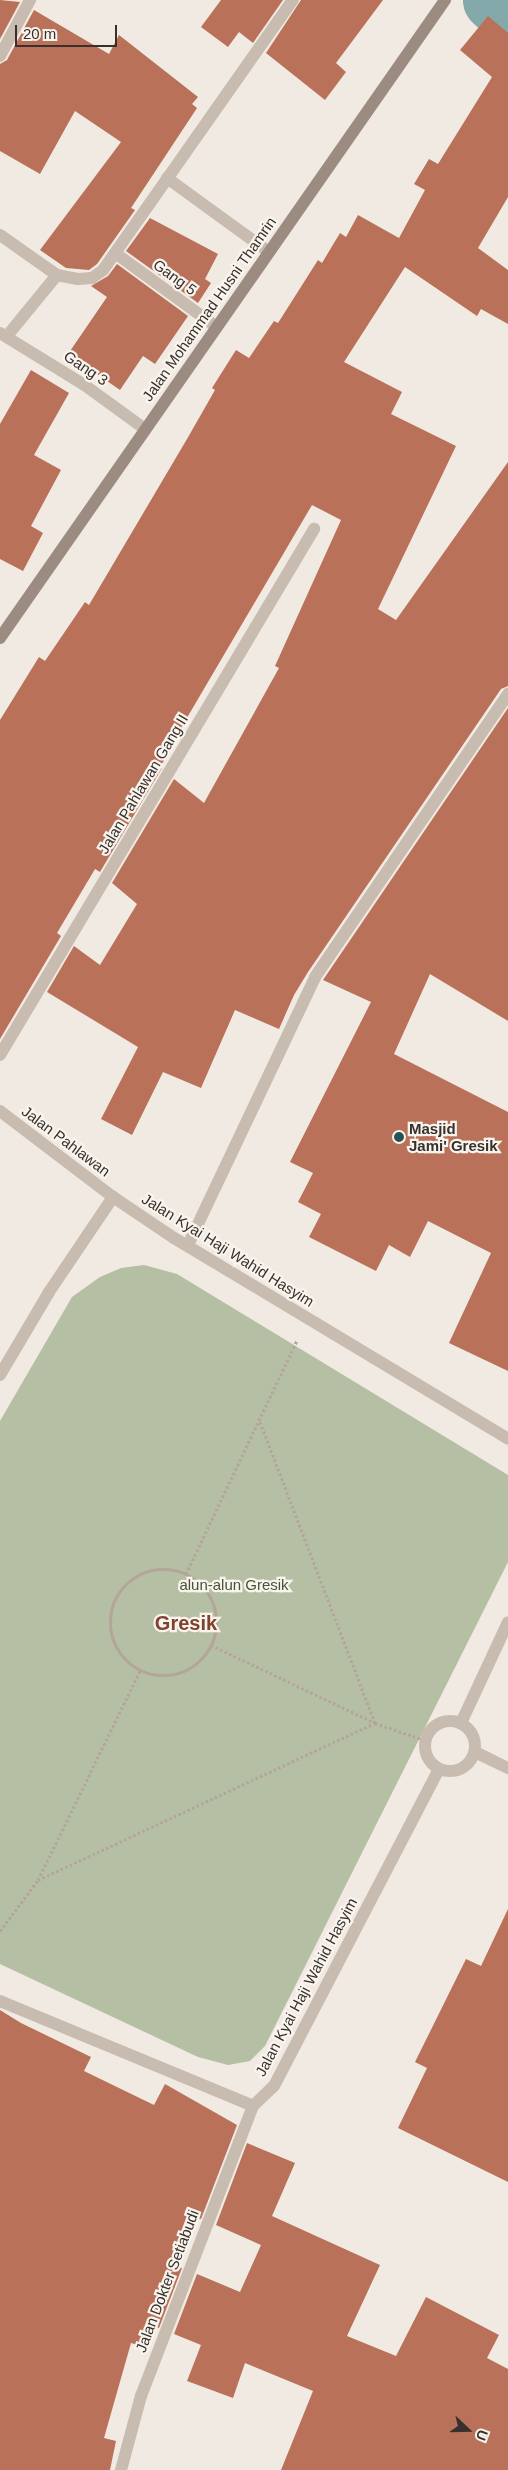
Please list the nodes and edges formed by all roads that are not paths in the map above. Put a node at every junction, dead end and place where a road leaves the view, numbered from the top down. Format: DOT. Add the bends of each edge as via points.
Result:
graph roads {
  1 [pos="30,0"];
  2 [pos="293,0"];
  3 [pos="443,3"];
  4 [pos="0,56"];
  5 [pos="167,178"];
  6 [pos="0,235"];
  7 [pos="269,252"];
  8 [pos="115,253"];
  9 [pos="57,275"];
  10 [pos="217,327"];
  11 [pos="3,334"];
  12 [pos="145,429"];
  13 [pos="314,529"];
  14 [pos="0,638"];
  15 [pos="508,694"];
  16 [pos="0,1055"];
  17 [pos="0,1111"];
  18 [pos="113,1197"];
  19 [pos="188,1245"];
  20 [pos="0,1375"];
  21 [pos="508,1439"];
  22 [pos="508,1622"];
  23 [pos="461,1723"];
  24 [pos="475,1752"];
  25 [pos="508,1768"];
  26 [pos="439,1769"];
  27 [pos="0,2002"];
  28 [pos="253,2106"];
  29 [pos="121,2470"];
  1 -- 4 [label="street"];
  2 -- 5 [label="street"];
  3 -- 7 [label="main road, Jalan Mohammad Husni Thamrin"];
  5 -- 7 [label="street"];
  5 -- 8 [label="street"];
  6 -- 9 [label="street"];
  7 -- 10 [label="main road, Jalan Mohammad Husni Thamrin"];
  8 -- 9 [label="street" via="103,270 92,278"];
  8 -- 10 [label="street, Gang 5"];
  9 -- 11 [label="street"];
  10 -- 12 [label="main road, Jalan Mohammad Husni Thamrin"];
  11 -- 12 [label="street, Gang 3" via="83,384"];
  12 -- 14 [label="main road, Jalan Mohammad Husni Thamrin"];
  13 -- 16 [label="street, Jalan Pahlawan Gang II"];
  15 -- 19 [label="street" via="315,977"];
  17 -- 18 [label="street, Jalan Pahlawan"];
  18 -- 19 [label="street, Jalan Kyai Haji Wahid Hasyim"];
  18 -- 20 [label="street" via="49,1292"];
  19 -- 21 [label="street, Jalan Kyai Haji Wahid Hasyim"];
  22 -- 23 [label="street"];
  23 -- 24 [label="street" via="475,1740"];
  23 -- 26 [label="street" via="450,1720 439,1723 425,1740 425,1752"];
  24 -- 25 [label="street"];
  24 -- 26 [label="street" via="461,1769 450,1772"];
  26 -- 28 [label="street, Jalan Kyai Haji Wahid Hasyim" via="274,2086"];
  27 -- 28 [label="street"];
  28 -- 29 [label="street, Jalan Dokter Setiabudi" via="144,2387"];
}
